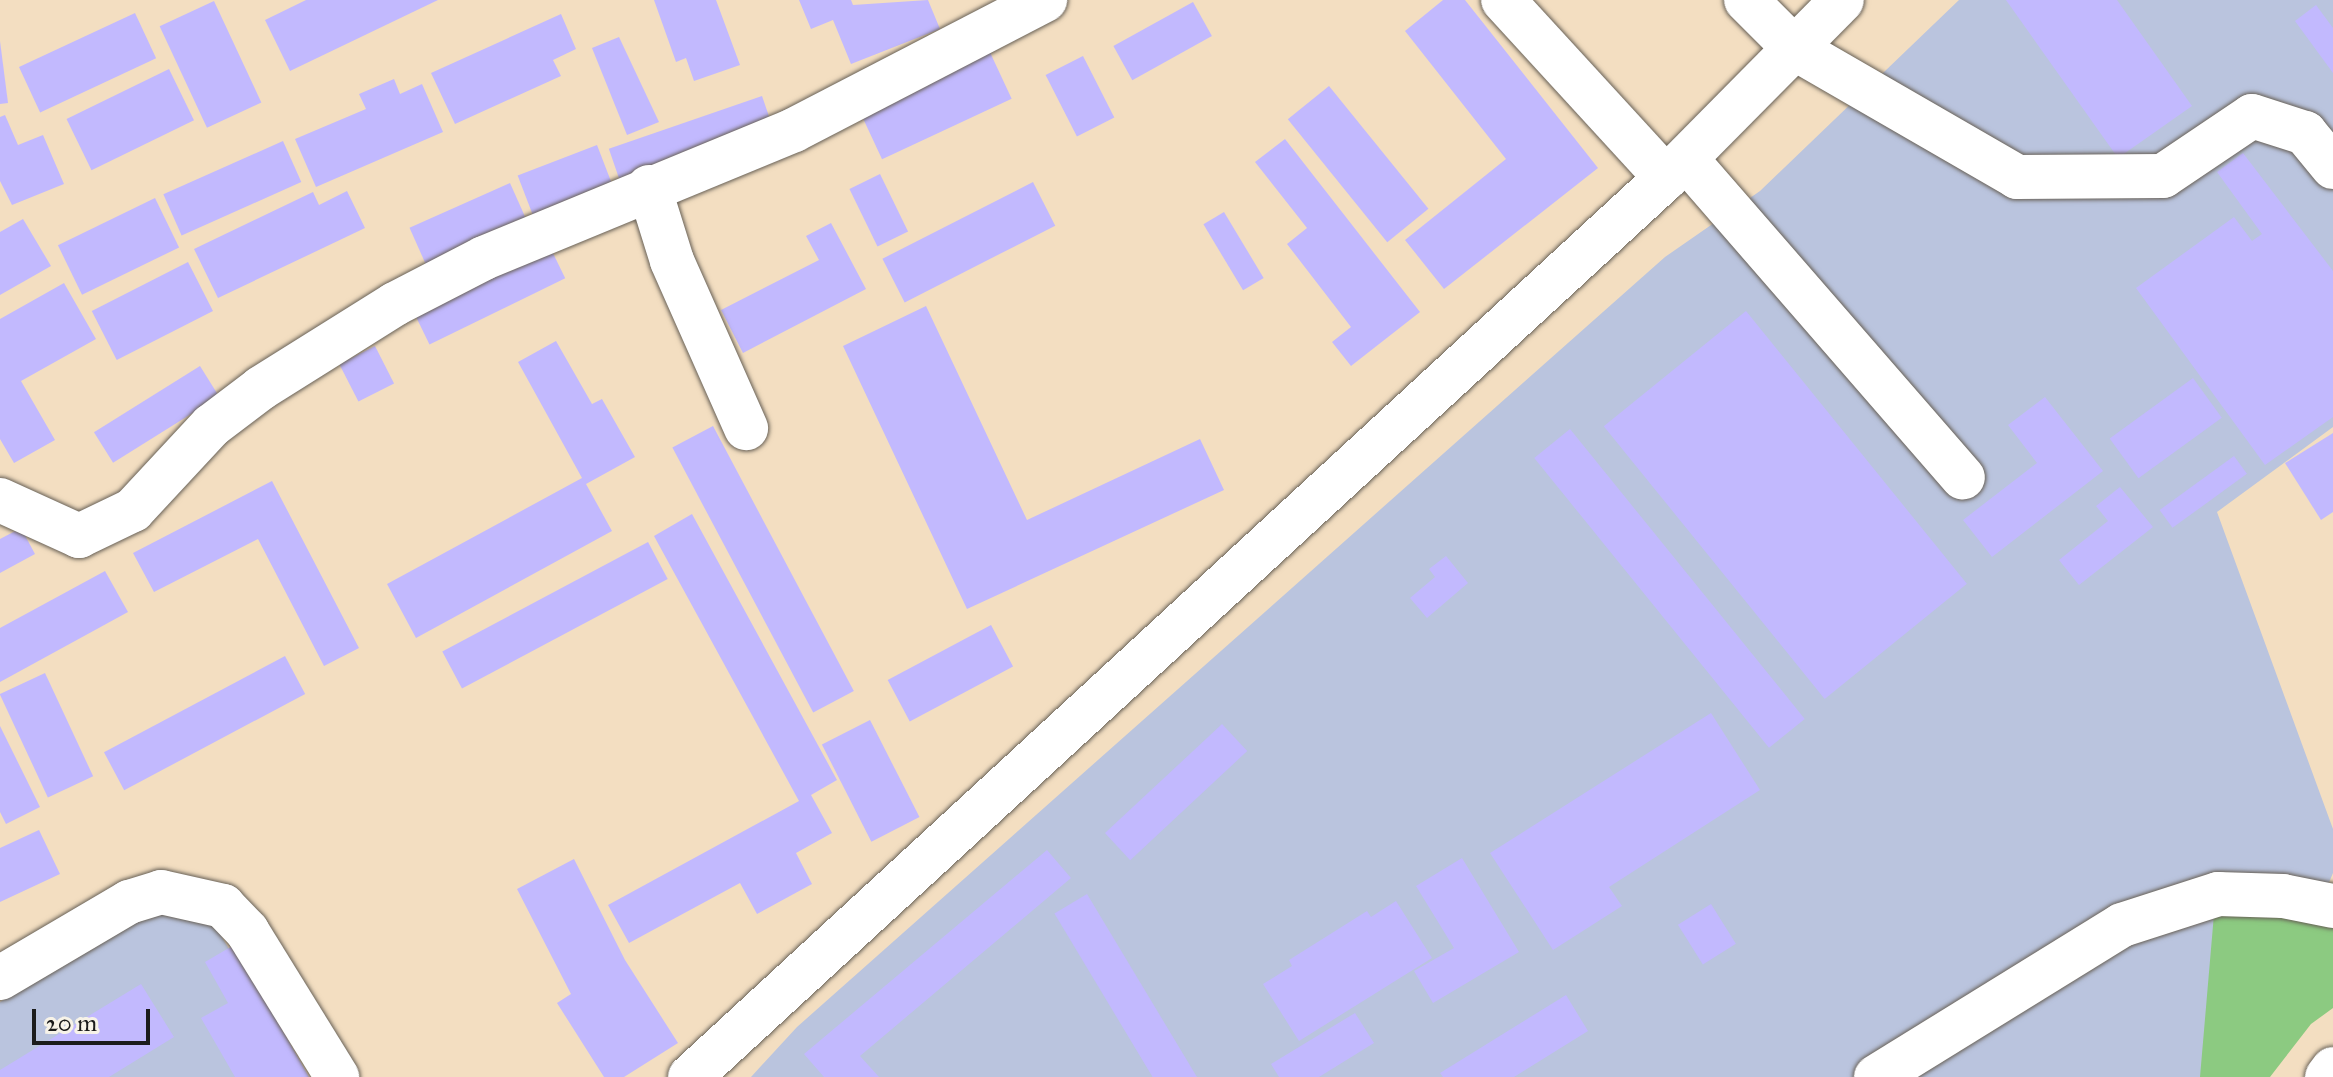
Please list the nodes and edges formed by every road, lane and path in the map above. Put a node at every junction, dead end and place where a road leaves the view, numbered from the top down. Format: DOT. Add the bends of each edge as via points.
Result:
graph roads {
  1 [pos="1045,0"];
  2 [pos="1503,0"];
  3 [pos="1746,0"];
  4 [pos="1842,0"];
  5 [pos="1794,48"];
  6 [pos="2333,167"];
  7 [pos="1676,168"];
  8 [pos="649,187"];
  9 [pos="746,428"];
  10 [pos="1963,478"];
  11 [pos="0,500"];
  12 [pos="2333,906"];
  13 [pos="0,978"];
  14 [pos="2333,1069"];
  15 [pos="699,1074"];
  16 [pos="337,1077"];
  17 [pos="1876,1077"];
  18 [pos="2327,1077"];
  1 -- 8 [label="street" via="794,130"];
  2 -- 7 [label="street"];
  3 -- 5 [label="street"];
  4 -- 5 [label="street"];
  5 -- 6 [label="street" via="2017,177 2163,176 2252,116 2305,133"];
  5 -- 7 [label="street"];
  7 -- 10 [label="street"];
  7 -- 15 [label="street"];
  8 -- 9 [label="street" via="672,261"];
  8 -- 11 [label="street" via="484,258 395,304 211,426 133,510 79,536"];
  12 -- 17 [label="street" via="2283,896 2218,894 2122,925"];
  13 -- 16 [label="street" via="129,902 161,892 223,906 247,931"];
  14 -- 18 [label="street"];
}
